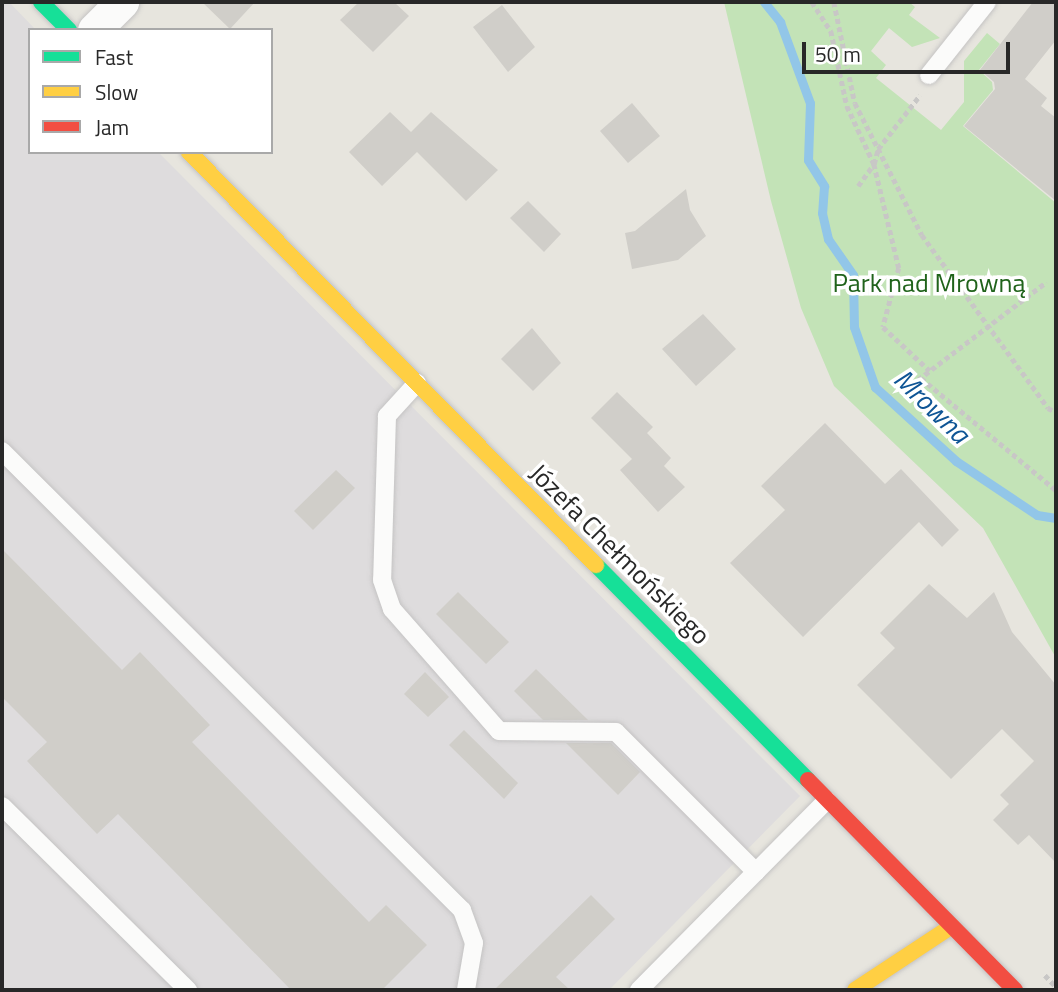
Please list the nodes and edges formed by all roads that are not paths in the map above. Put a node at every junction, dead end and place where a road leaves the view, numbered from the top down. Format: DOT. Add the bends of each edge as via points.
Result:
graph roads {
  1 [pos="41,2"];
  2 [pos="122,2"];
  3 [pos="987,2"];
  4 [pos="67,28"];
  5 [pos="96,28"];
  6 [pos="929,75"];
  7 [pos="192,154"];
  8 [pos="417,383"];
  9 [pos="2,451"];
  10 [pos="827,800"];
  11 [pos="2,806"];
  12 [pos="756,872"];
  13 [pos="952,926"];
  14 [pos="188,990"];
  15 [pos="466,990"];
  16 [pos="639,990"];
  17 [pos="855,990"];
  18 [pos="1015,990"];
  1 -- 4 [label="street"];
  2 -- 5 [label="street"];
  3 -- 6 [label="lane"];
  7 -- 8 [label="street, Józefa Chełmońskiego"];
  8 -- 10 [label="street, Józefa Chełmońskiego"];
  8 -- 12 [label="lane" via="387,416 382,580 392,609 499,731 617,732"];
  9 -- 15 [label="lane" via="462,910 474,943"];
  10 -- 12 [label="lane"];
  10 -- 13 [label="street, Józefa Chełmońskiego"];
  11 -- 14 [label="lane"];
  12 -- 16 [label="lane"];
  13 -- 17 [label="street"];
  13 -- 18 [label="street, Józefa Chełmońskiego"];
}
